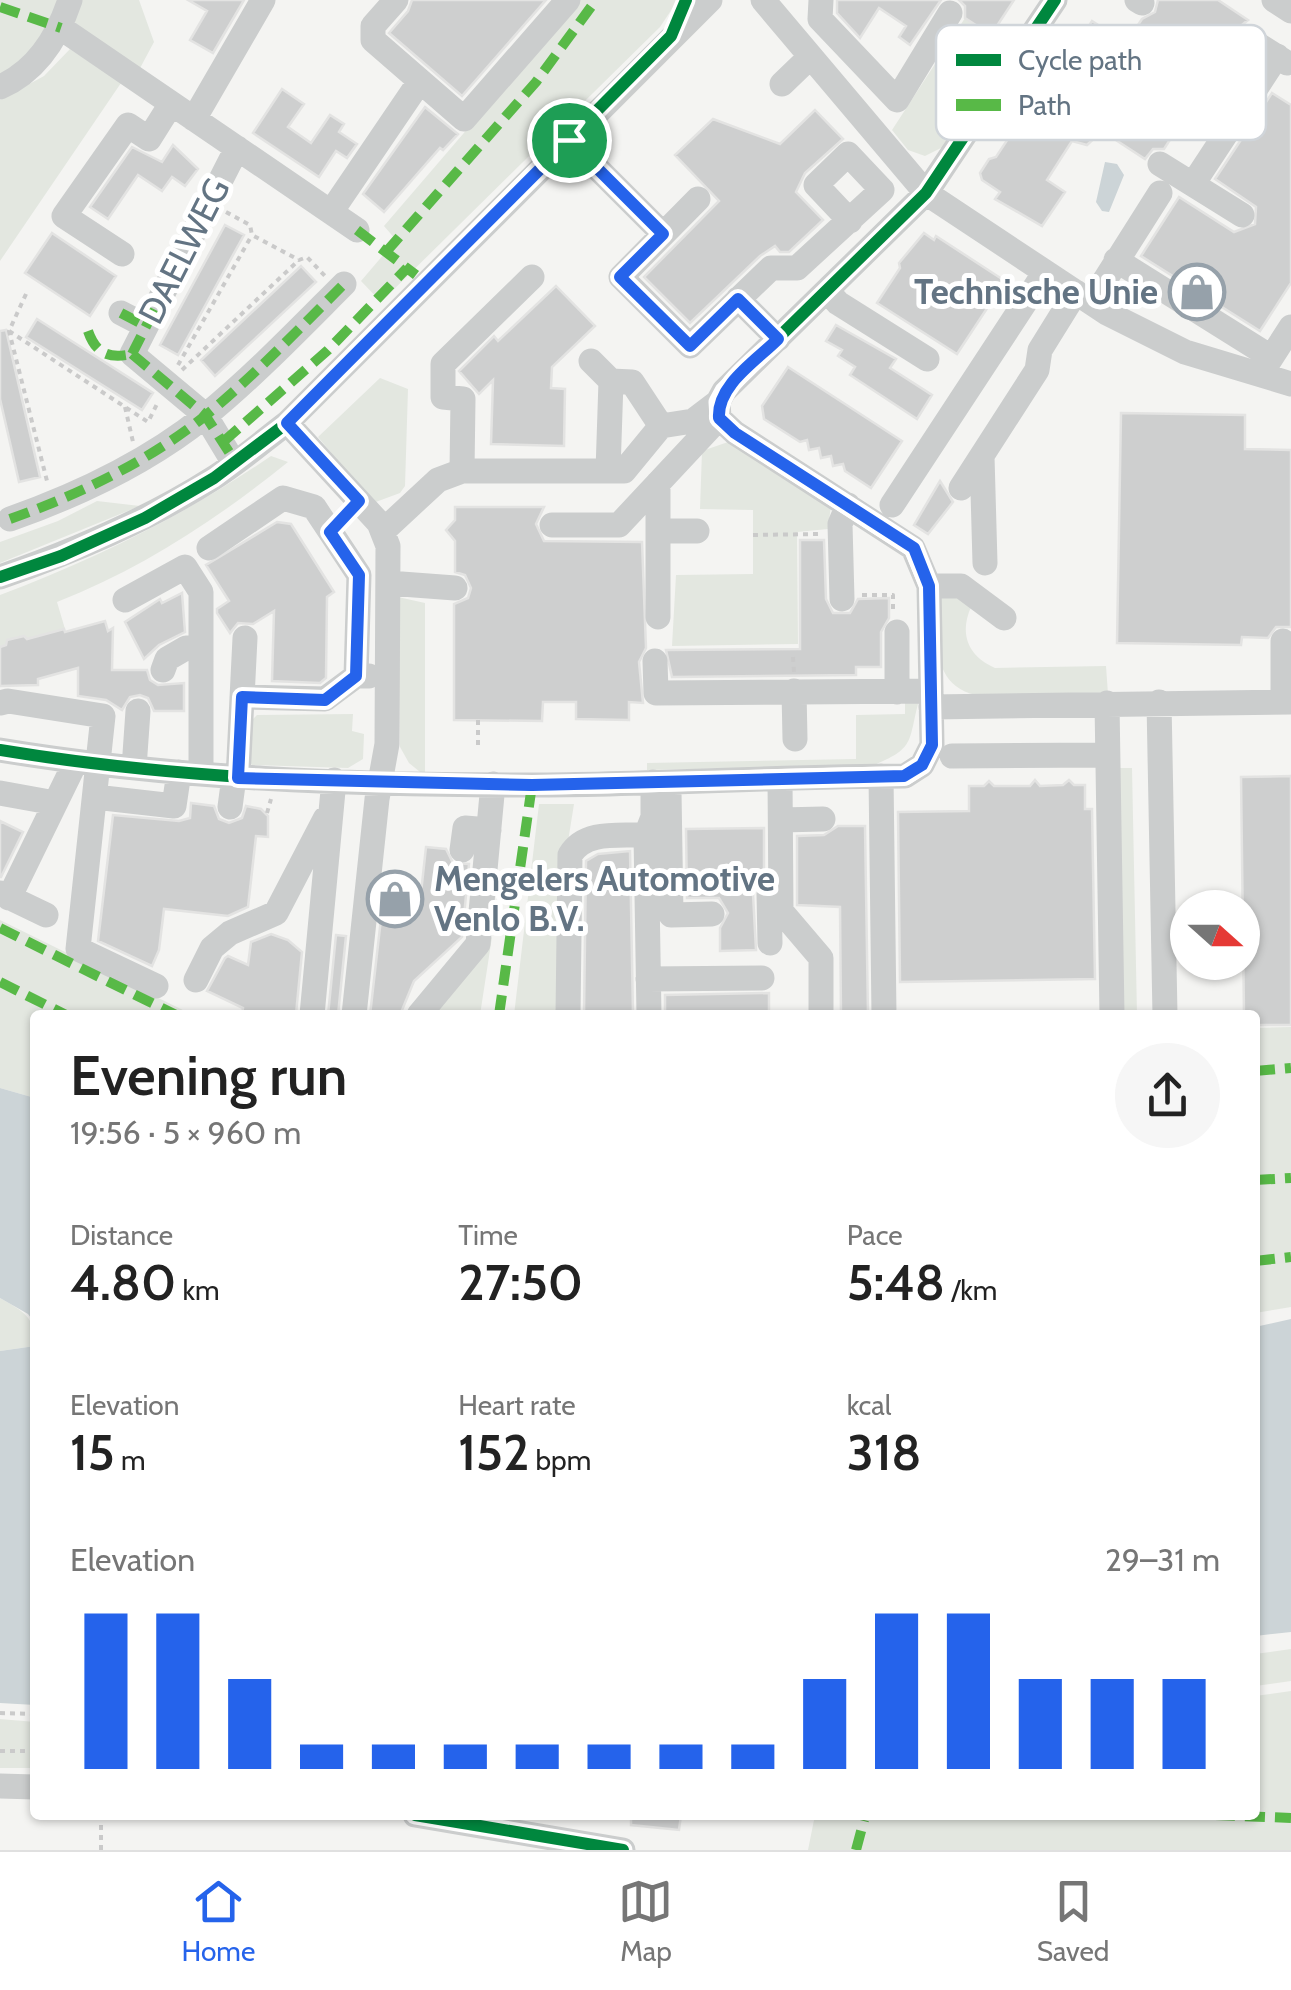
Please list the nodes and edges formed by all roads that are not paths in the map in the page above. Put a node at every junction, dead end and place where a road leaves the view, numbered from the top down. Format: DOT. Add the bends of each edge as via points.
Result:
graph roads {
  1 [pos="70,0"];
  2 [pos="264,0"];
  3 [pos="396,0"];
  4 [pos="568,0"];
  5 [pos="710,0"];
  6 [pos="764,0"];
  7 [pos="821,0"];
  8 [pos="1055,0"];
  9 [pos="1274,0"];
  10 [pos="1291,11"];
  11 [pos="950,13"];
  12 [pos="943,25"];
  13 [pos="1038,25"];
  14 [pos="61,28"];
  15 [pos="936,36"];
  16 [pos="809,58"];
  17 [pos="1284,61"];
  18 [pos="420,81"];
  19 [pos="782,84"];
  20 [pos="1266,85"];
  21 [pos="0,88"];
  22 [pos="887,90"];
  23 [pos="171,104"];
  24 [pos="194,119"];
  25 [pos="867,124"];
  26 [pos="569,140"];
  27 [pos="961,140"];
  28 [pos="1226,140"];
  29 [pos="237,148"];
  30 [pos="1160,164"];
  31 [pos="1193,184"];
  32 [pos="926,193"];
  33 [pos="1160,193"];
  34 [pos="698,199"];
  35 [pos="330,212"];
  36 [pos="1242,215"];
  37 [pos="850,221"];
  38 [pos="356,230"];
  39 [pos="663,234"];
  40 [pos="122,254"];
  41 [pos="1116,260"];
  42 [pos="1046,272"];
  43 [pos="532,277"];
  44 [pos="341,287"];
  45 [pos="828,292"];
  46 [pos="1083,297"];
  47 [pos="738,299"];
  48 [pos="121,313"];
  49 [pos="146,326"];
  50 [pos="1291,326"];
  51 [pos="778,339"];
  52 [pos="927,358"];
  53 [pos="591,361"];
  54 [pos="1265,367"];
  55 [pos="611,380"];
  56 [pos="1291,384"];
  57 [pos="718,410"];
  58 [pos="206,415"];
  59 [pos="287,423"];
  60 [pos="662,426"];
  61 [pos="982,456"];
  62 [pos="234,463"];
  63 [pos="462,471"];
  64 [pos="608,471"];
  65 [pos="658,483"];
  66 [pos="961,488"];
  67 [pos="359,501"];
  68 [pos="892,505"];
  69 [pos="848,506"];
  70 [pos="10,519"];
  71 [pos="552,525"];
  72 [pos="658,531"];
  73 [pos="697,531"];
  74 [pos="330,532"];
  75 [pos="383,532"];
  76 [pos="208,548"];
  77 [pos="984,563"];
  78 [pos="0,578"];
  79 [pos="388,583"];
  80 [pos="929,586"];
  81 [pos="454,588"];
  82 [pos="842,599"];
  83 [pos="125,600"];
  84 [pos="658,617"];
  85 [pos="1004,618"];
  86 [pos="897,632"];
  87 [pos="245,638"];
  88 [pos="1283,642"];
  89 [pos="201,648"];
  90 [pos="655,661"];
  91 [pos="163,670"];
  92 [pos="356,676"];
  93 [pos="387,677"];
  94 [pos="794,691"];
  95 [pos="897,692"];
  96 [pos="242,697"];
  97 [pos="931,699"];
  98 [pos="1159,702"];
  99 [pos="1287,702"];
  100 [pos="0,703"];
  101 [pos="1106,703"];
  102 [pos="138,711"];
  103 [pos="795,739"];
  104 [pos="0,750"];
  105 [pos="1108,755"];
  106 [pos="952,756"];
  107 [pos="86,764"];
  108 [pos="134,768"];
  109 [pos="190,773"];
  110 [pos="880,776"];
  111 [pos="236,778"];
  112 [pos="774,779"];
  113 [pos="382,781"];
  114 [pos="661,782"];
  115 [pos="493,784"];
  116 [pos="333,792"];
  117 [pos="0,793"];
  118 [pos="94,797"];
  119 [pos="55,803"];
  120 [pos="230,808"];
  121 [pos="823,819"];
  122 [pos="781,820"];
  123 [pos="489,830"];
  124 [pos="646,835"];
  125 [pos="462,850"];
  126 [pos="4,896"];
  127 [pos="248,911"];
  128 [pos="276,913"];
  129 [pos="46,914"];
  130 [pos="712,914"];
  131 [pos="770,943"];
  132 [pos="762,978"];
  133 [pos="648,979"];
  134 [pos="196,980"];
  135 [pos="156,986"];
  136 [pos="312,1010"];
  137 [pos="355,1010"];
  138 [pos="423,1010"];
  139 [pos="568,1010"];
  140 [pos="649,1010"];
  141 [pos="822,1010"];
  142 [pos="884,1010"];
  143 [pos="1112,1010"];
  144 [pos="1165,1010"];
  145 [pos="0,1786"];
  146 [pos="30,1787"];
  147 [pos="444,1820"];
  148 [pos="623,1850"];
  1 -- 14 [label="street"];
  2 -- 24 [label="street"];
  3 -- 18 [label="street" via="370,33"];
  4 -- 18 [label="street" via="464,118"];
  5 -- 26 [label="street"];
  6 -- 16 [label="street"];
  7 -- 22 [label="street" via="820,20"];
  8 -- 13 [label="street"];
  9 -- 10 [label="street"];
  11 -- 12 [label="street"];
  14 -- 21 [label="street" via="39,59"];
  14 -- 23 [label="street, DAELWEG"];
  15 -- 22 [label="street" via="897,100"];
  16 -- 19 [label="street"];
  16 -- 25 [label="street"];
  17 -- 20 [label="street"];
  18 -- 35 [label="street"];
  22 -- 25 [label="street"];
  23 -- 24 [label="street, DAELWEG"];
  23 -- 40 [label="street" via="149,139 128,126 64,216"];
  24 -- 29 [label="street, DAELWEG"];
  25 -- 32 [label="street"];
  26 -- 39 [label="street"];
  26 -- 59 [label="street"];
  27 -- 32 [label="street"];
  28 -- 31 [label="street"];
  29 -- 35 [label="street, DAELWEG"];
  29 -- 49 [label="street, DAELWEG"];
  30 -- 31 [label="street"];
  31 -- 36 [label="street"];
  32 -- 42 [label="street"];
  32 -- 45 [label="street"];
  33 -- 41 [label="street"];
  34 -- 39 [label="street"];
  35 -- 38 [label="street, DAELWEG"];
  37 -- 47 [label="street" via="797,268 770,268"];
  39 -- 47 [label="street" via="620,277 690,346"];
  41 -- 46 [label="street"];
  41 -- 54 [label="street"];
  42 -- 46 [label="street"];
  42 -- 68 [label="street"];
  43 -- 63 [label="street" via="443,364 443,397 463,399"];
  44 -- 58 [label="street"];
  45 -- 51 [label="street"];
  45 -- 52 [label="street"];
  46 -- 54 [label="street" via="1185,352"];
  46 -- 61 [label="street" via="1040,350 1038,370"];
  47 -- 51 [label="street"];
  48 -- 49 [label="street"];
  49 -- 58 [label="street, DAELWEG" via="132,354"];
  50 -- 54 [label="street"];
  51 -- 57 [label="street" via="724,391"];
  53 -- 55 [label="street"];
  54 -- 56 [label="street"];
  55 -- 60 [label="street" via="632,382"];
  55 -- 64 [label="street"];
  57 -- 60 [label="street"];
  57 -- 65 [label="street"];
  57 -- 69 [label="street" via="735,433"];
  58 -- 62 [label="street"];
  58 -- 70 [label="street" via="148,455"];
  59 -- 62 [label="street"];
  59 -- 67 [label="street"];
  60 -- 64 [label="street" via="624,471"];
  61 -- 66 [label="street"];
  61 -- 77 [label="street"];
  62 -- 78 [label="street" via="145,518"];
  63 -- 64 [label="street"];
  63 -- 75 [label="street" via="438,480"];
  65 -- 71 [label="street" via="619,525"];
  65 -- 72 [label="street"];
  67 -- 74 [label="street"];
  67 -- 75 [label="street"];
  69 -- 80 [label="street" via="914,548"];
  69 -- 82 [label="street" via="840,534"];
  72 -- 73 [label="street"];
  72 -- 84 [label="street"];
  74 -- 76 [label="street" via="314,507 283,498"];
  74 -- 92 [label="street" via="359,575"];
  75 -- 79 [label="street"];
  79 -- 81 [label="street"];
  79 -- 93 [label="street"];
  80 -- 85 [label="street" via="961,586"];
  80 -- 97 [label="street"];
  83 -- 89 [label="street" via="185,566 200,592"];
  86 -- 95 [label="street"];
  87 -- 96 [label="street"];
  88 -- 99 [label="street"];
  89 -- 91 [label="street" via="166,659"];
  89 -- 109 [label="street"];
  90 -- 94 [label="street" via="656,693"];
  92 -- 93 [label="street"];
  92 -- 96 [label="street" via="325,700"];
  93 -- 113 [label="street"];
  94 -- 95 [label="street"];
  94 -- 103 [label="street"];
  95 -- 97 [label="street"];
  96 -- 111 [label="street"];
  97 -- 101 [label="street"];
  97 -- 110 [label="street" via="932,745 922,765 904,776"];
  98 -- 99 [label="street"];
  98 -- 101 [label="street"];
  98 -- 144 [label="street"];
  100 -- 107 [label="street" via="104,716"];
  101 -- 105 [label="street"];
  102 -- 108 [label="street"];
  104 -- 107 [label="street"];
  105 -- 106 [label="street"];
  105 -- 143 [label="street"];
  107 -- 108 [label="street"];
  107 -- 118 [label="street"];
  107 -- 119 [label="street"];
  108 -- 109 [label="street"];
  109 -- 111 [label="street"];
  109 -- 118 [label="street" via="174,806"];
  110 -- 112 [label="street"];
  110 -- 142 [label="street"];
  111 -- 116 [label="street"];
  111 -- 120 [label="street"];
  112 -- 114 [label="street"];
  112 -- 122 [label="street"];
  112 -- 131 [label="street"];
  113 -- 115 [label="street"];
  113 -- 116 [label="street"];
  113 -- 137 [label="street"];
  114 -- 115 [label="street"];
  114 -- 124 [label="street"];
  114 -- 130 [label="street" via="670,914"];
  115 -- 123 [label="street"];
  116 -- 128 [label="street"];
  116 -- 136 [label="street"];
  117 -- 119 [label="street"];
  118 -- 135 [label="street" via="78,949"];
  119 -- 126 [label="street"];
  121 -- 122 [label="street"];
  122 -- 141 [label="street" via="781,912 821,958"];
  123 -- 125 [label="street" via="465,828"];
  123 -- 138 [label="street" via="478,944"];
  124 -- 133 [label="street"];
  124 -- 139 [label="street" via="576,844 568,864"];
  126 -- 129 [label="street"];
  127 -- 128 [label="street"];
  128 -- 134 [label="street" via="212,948"];
  132 -- 133 [label="street"];
  133 -- 140 [label="street"];
  145 -- 146 [label="street"];
  147 -- 148 [label="street"];
}
